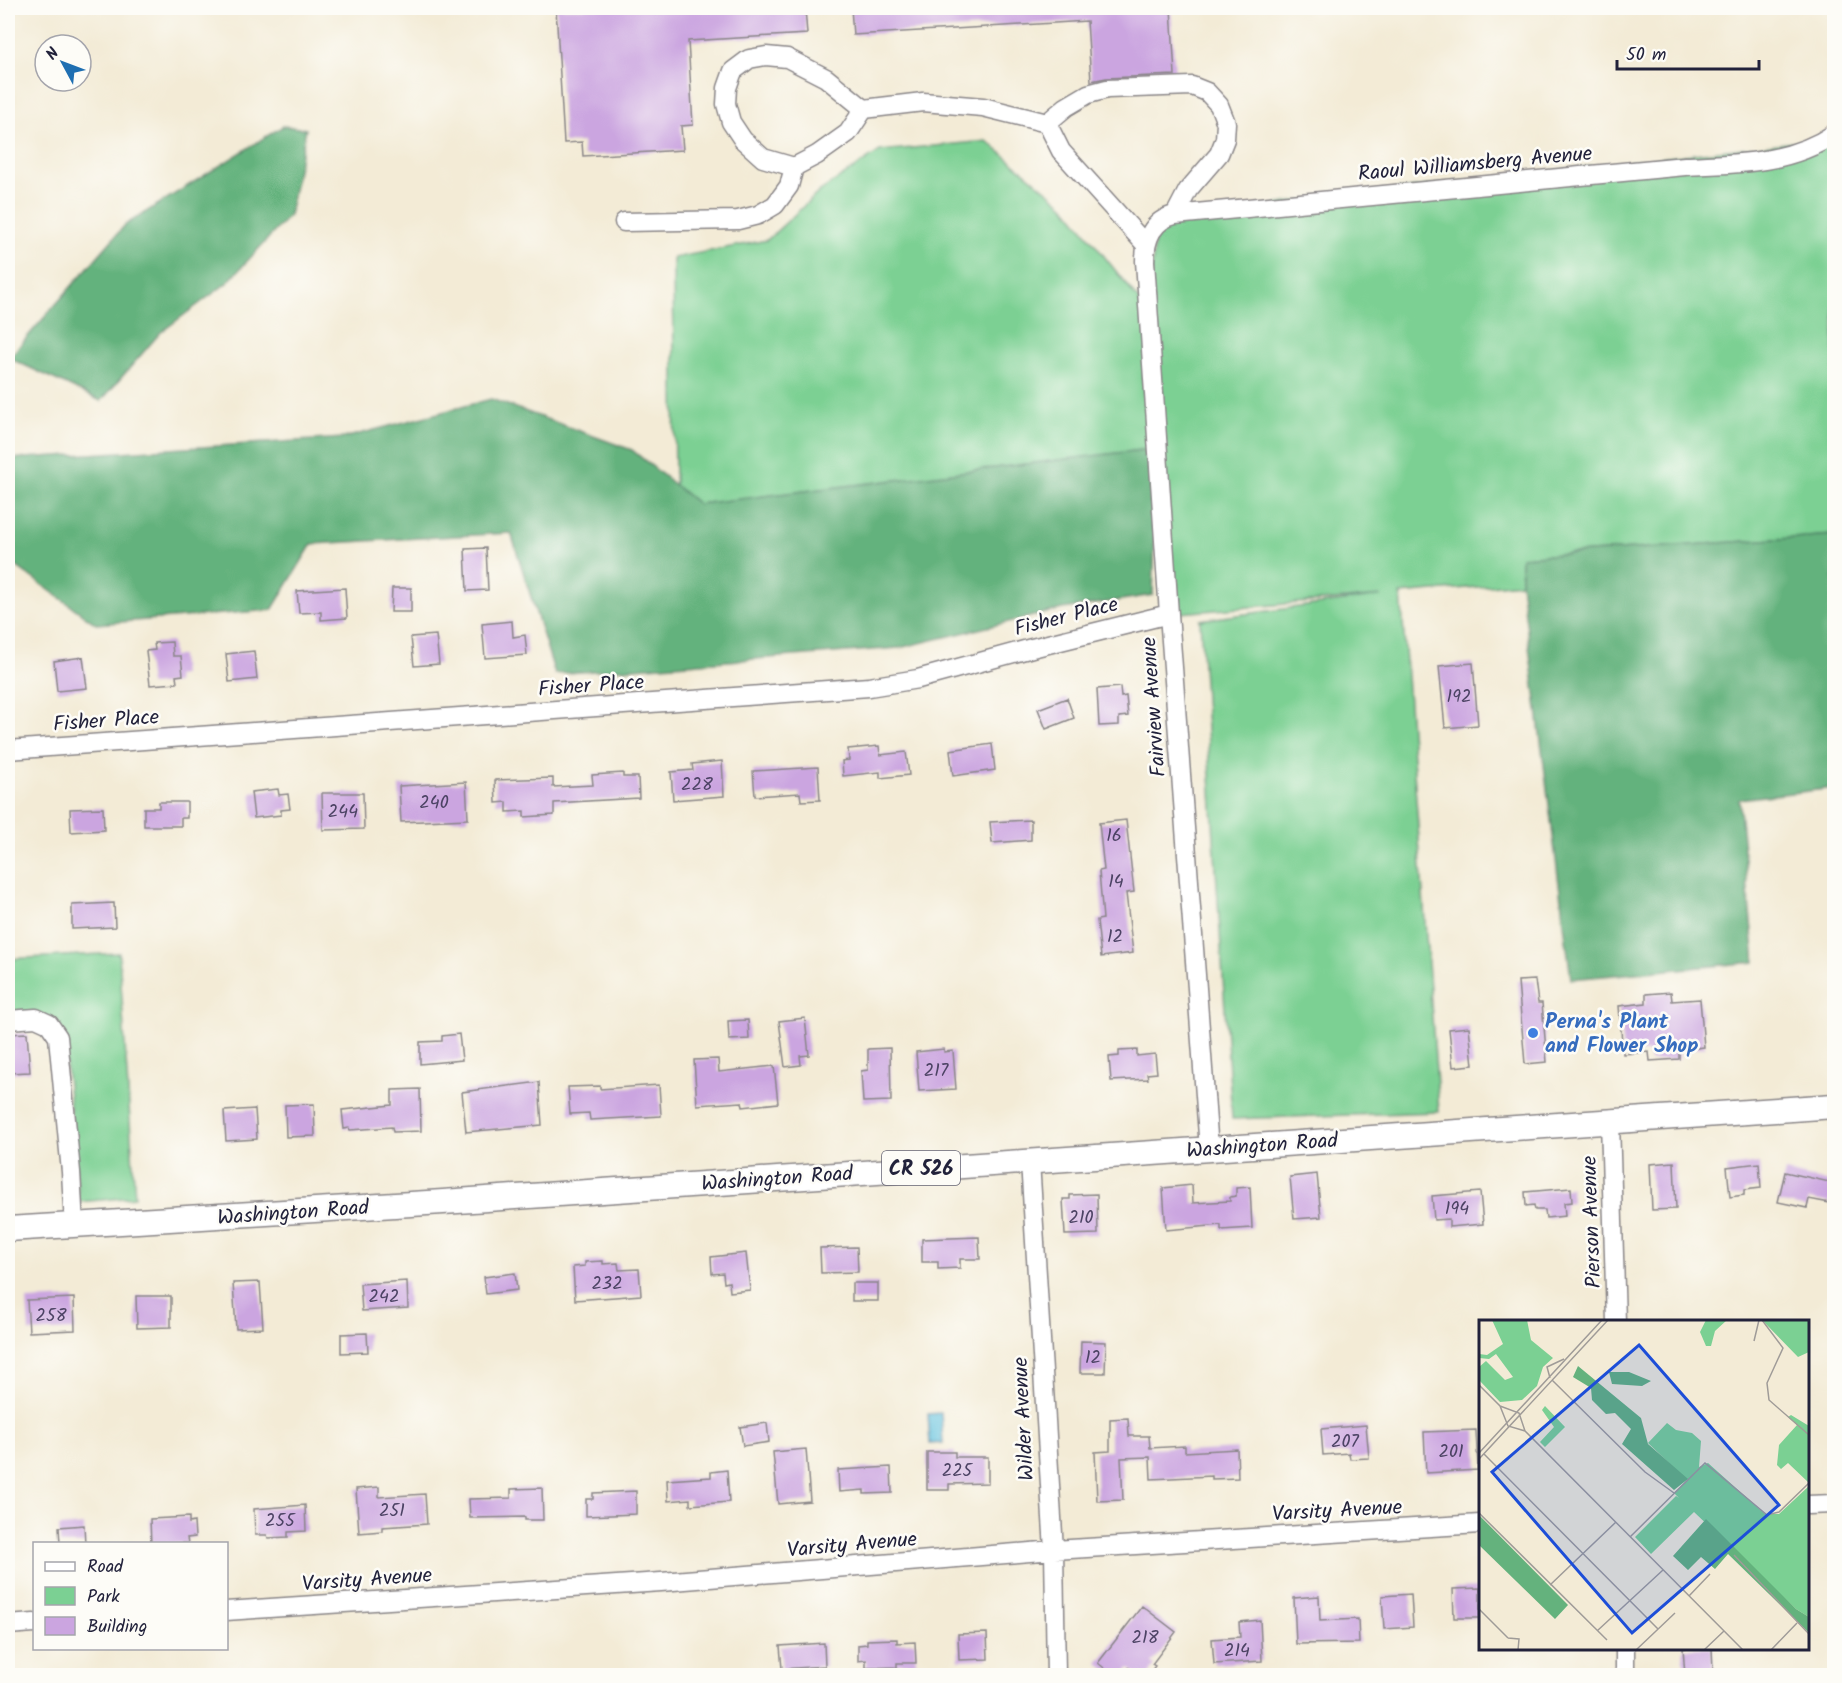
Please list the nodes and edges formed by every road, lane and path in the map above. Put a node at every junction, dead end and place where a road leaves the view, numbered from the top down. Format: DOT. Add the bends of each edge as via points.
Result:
graph roads {
  1 [pos="864,109"];
  2 [pos="1047,123"];
  3 [pos="1834,134"];
  4 [pos="794,167"];
  5 [pos="1175,215"];
  6 [pos="624,222"];
  7 [pos="1146,253"];
  8 [pos="1169,614"];
  9 [pos="8,750"];
  10 [pos="8,1020"];
  11 [pos="1834,1106"];
  12 [pos="1611,1121"];
  13 [pos="1209,1149"];
  14 [pos="1030,1161"];
  15 [pos="74,1226"];
  16 [pos="8,1229"];
  17 [pos="1616,1320"];
  18 [pos="1834,1504"];
  19 [pos="1809,1505"];
  20 [pos="1479,1524"];
  21 [pos="1054,1550"];
  22 [pos="228,1611"];
  23 [pos="33,1623"];
  24 [pos="8,1625"];
  25 [pos="1625,1650"];
  26 [pos="1056,1676"];
  27 [pos="1625,1676"];
  1 -- 2 [label="street" via="923,102 983,107"];
  1 -- 4 [label="street" via="848,133"];
  1 -- 4 [label="street" via="826,78 787,58 749,59 733,71 726,88 731,122 763,158"];
  2 -- 5 [label="street" via="1088,94 1107,89 1192,86 1207,92 1219,105 1226,123 1225,139 1219,154 1188,190"];
  2 -- 7 [label="street" via="1061,151"];
  3 -- 5 [label="street, Raoul Williamsberg Avenue" via="1798,152 1759,161"];
  4 -- 6 [label="street" via="789,186 775,205 758,215 738,220"];
  5 -- 7 [label="street, Raoul Williamsberg Avenue" via="1166,216 1155,225"];
  7 -- 8 [label="street, Fairview Avenue"];
  8 -- 9 [label="street, Fisher Place" via="918,679 869,687"];
  8 -- 13 [label="street, Fairview Avenue"];
  10 -- 15 [label="street" via="36,1018 49,1024 58,1037"];
  11 -- 12 [label="main road, Washington Road / CR 526"];
  12 -- 13 [label="main road, Washington Road / CR 526"];
  12 -- 17 [label="street, Pierson Avenue"];
  13 -- 14 [label="main road, Washington Road / CR 526"];
  14 -- 15 [label="main road, Washington Road / CR 526"];
  14 -- 21 [label="street, Wilder Avenue"];
  15 -- 16 [label="main road, Washington Road / CR 526"];
  18 -- 19 [label="street"];
  20 -- 21 [label="street, Varsity Avenue"];
  21 -- 22 [label="street, Varsity Avenue"];
  21 -- 26 [label="street, Wilder Avenue"];
  23 -- 24 [label="street"];
  25 -- 27 [label="street"];
}
